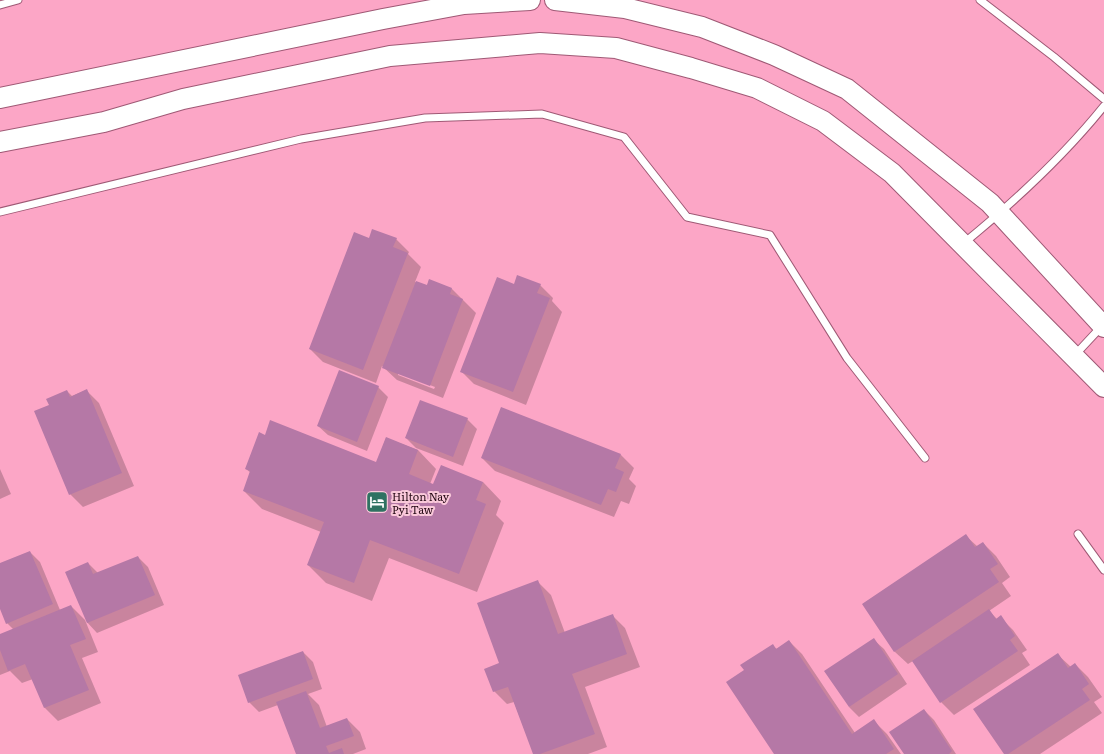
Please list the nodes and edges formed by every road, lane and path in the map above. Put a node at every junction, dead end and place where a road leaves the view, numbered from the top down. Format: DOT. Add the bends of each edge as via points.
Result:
graph roads {
  1 [pos="18,0"];
  2 [pos="530,0"];
  3 [pos="555,0"];
  4 [pos="980,0"];
  5 [pos="0,5"];
  6 [pos="0,98"];
  7 [pos="1104,99"];
  8 [pos="1104,106"];
  9 [pos="0,142"];
  10 [pos="0,212"];
  11 [pos="1000,213"];
  12 [pos="962,245"];
  13 [pos="1103,326"];
  14 [pos="1074,356"];
  15 [pos="1104,387"];
  16 [pos="925,458"];
  17 [pos="1078,534"];
  18 [pos="1104,570"];
  1 -- 5 [label="lane"];
  2 -- 6 [label="main road" via="464,4"];
  3 -- 11 [label="main road" via="625,8 702,27 774,55 847,89"];
  4 -- 7 [label="lane"];
  8 -- 11 [label="lane" via="1081,133"];
  9 -- 12 [label="main road" via="104,122 183,99 390,56 540,43 616,48 757,88 823,121 892,173"];
  10 -- 16 [label="lane" via="301,139 425,118 542,114 624,136 687,217 770,235 847,358"];
  11 -- 12 [label="lane"];
  11 -- 13 [label="main road"];
  12 -- 14 [label="main road"];
  13 -- 14 [label="lane"];
  14 -- 15 [label="main road"];
  17 -- 18 [label="lane"];
}
